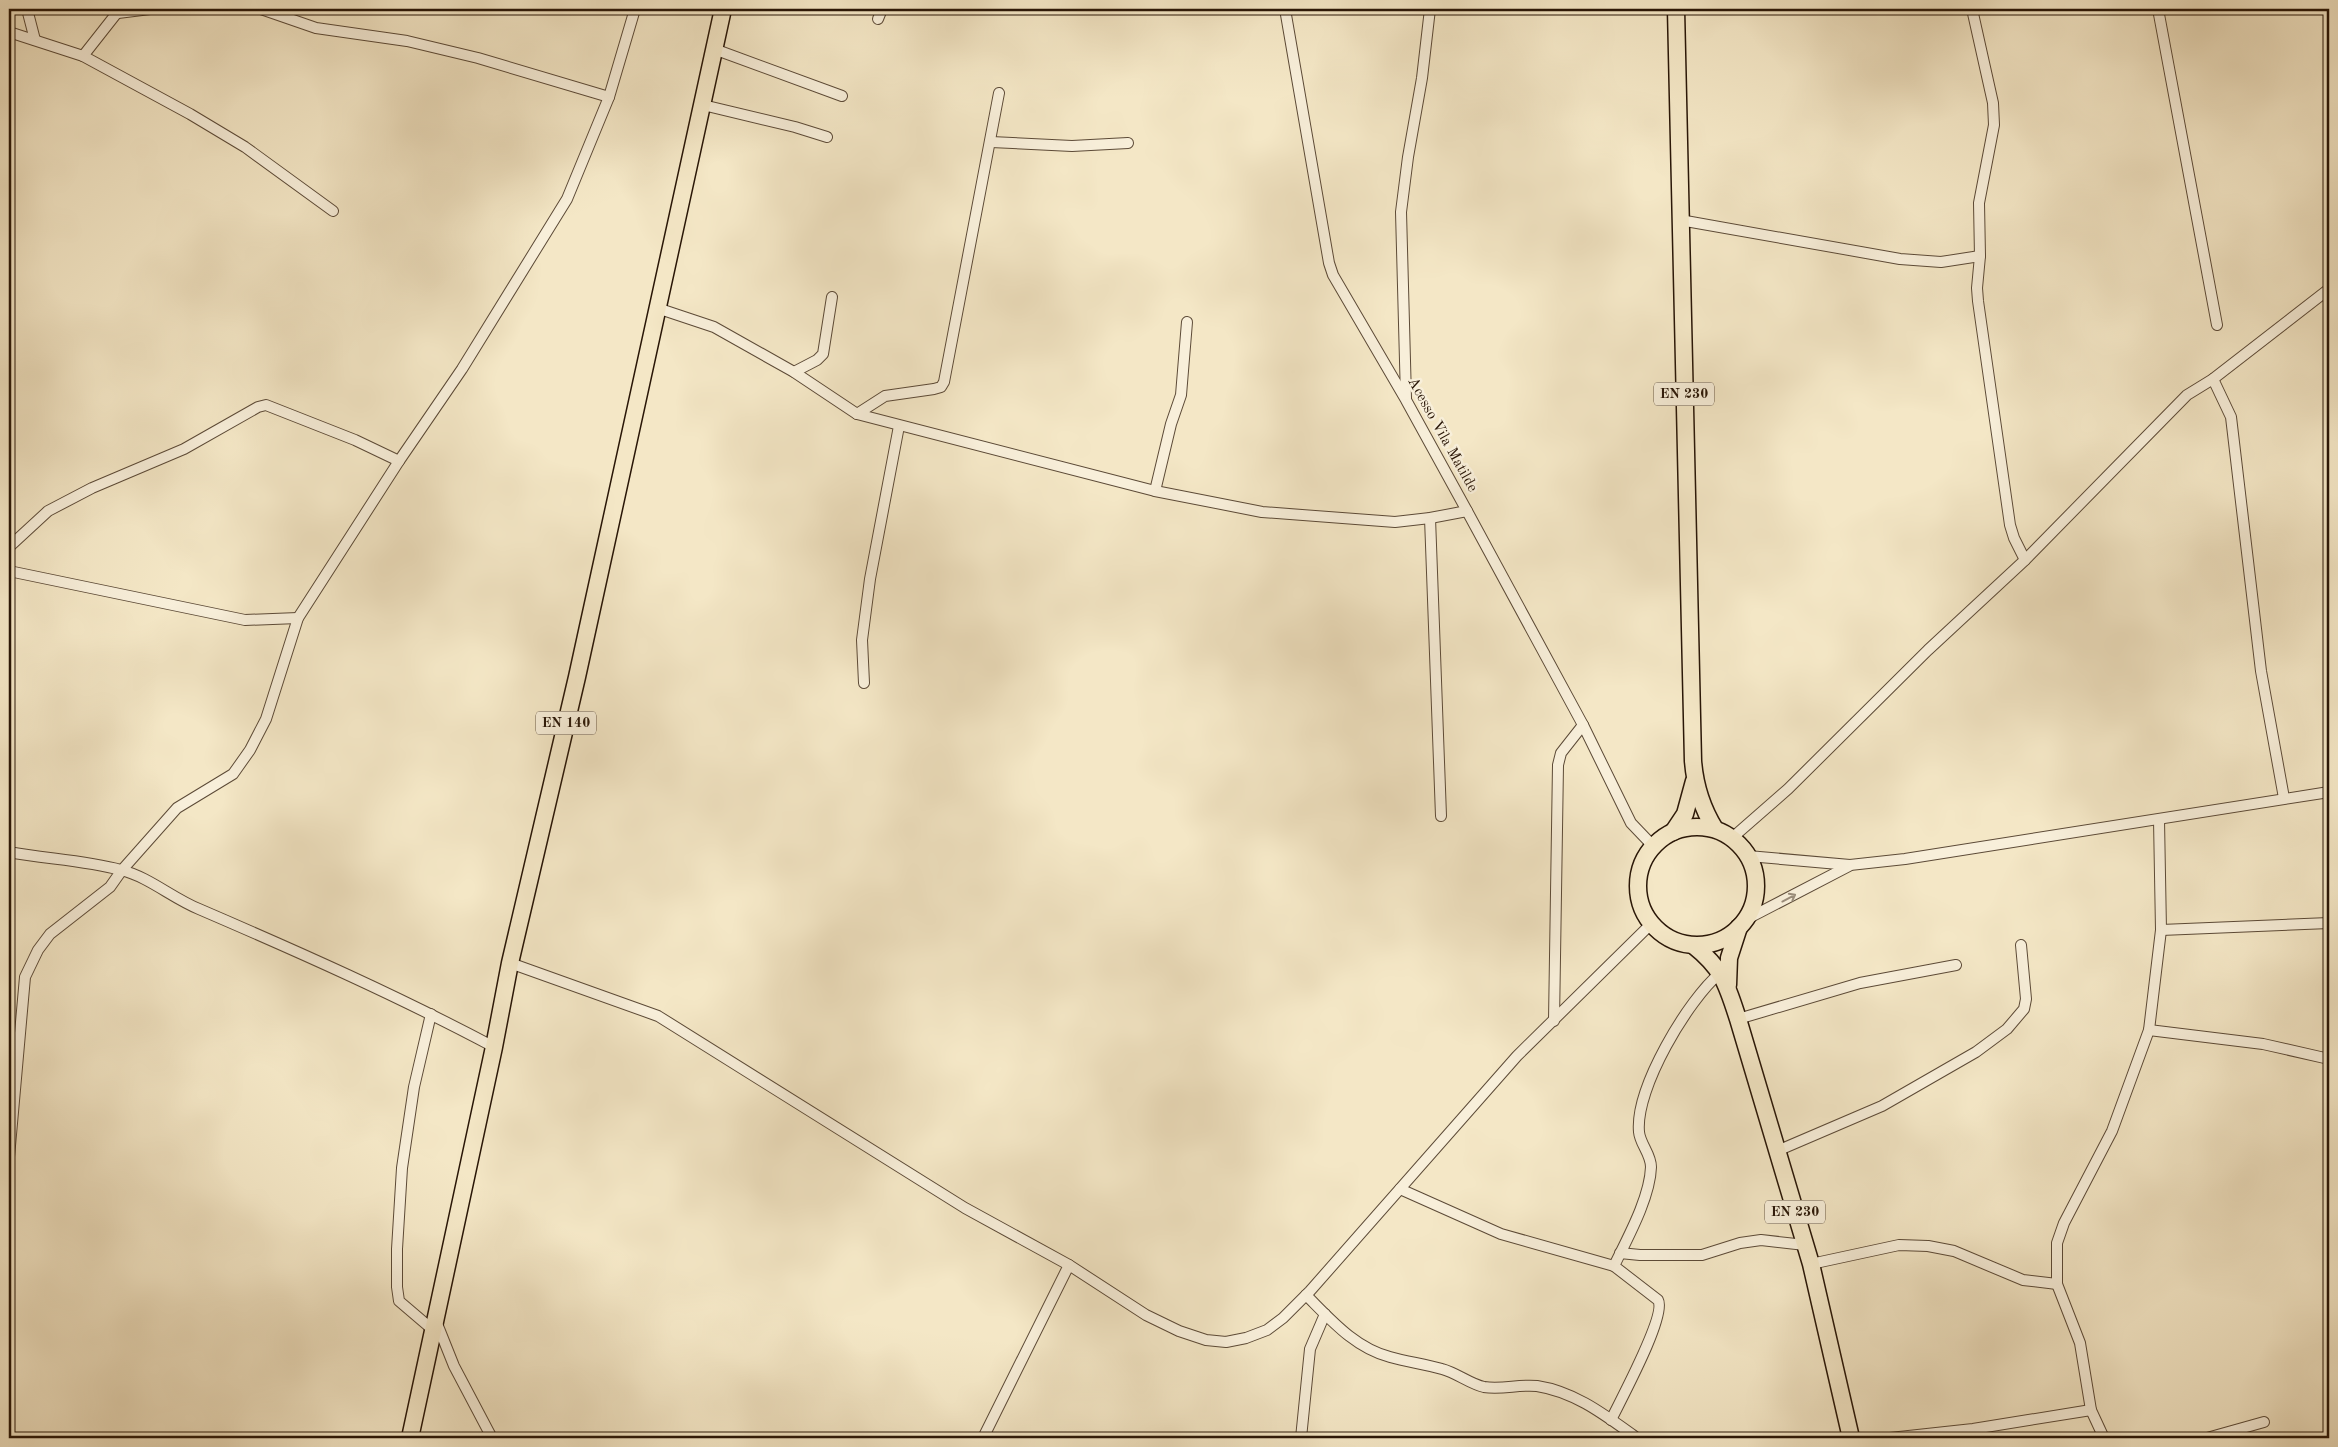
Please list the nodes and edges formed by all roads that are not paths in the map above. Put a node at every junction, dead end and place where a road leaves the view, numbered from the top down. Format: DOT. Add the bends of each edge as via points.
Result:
graph roads {
  1 [pos="27,9"];
  2 [pos="150,9"];
  3 [pos="261,9"];
  4 [pos="635,9"];
  5 [pos="723,9"];
  6 [pos="1285,9"];
  7 [pos="1430,9"];
  8 [pos="1676,9"];
  9 [pos="1972,9"];
  10 [pos="2158,9"];
  11 [pos="119,11"];
  12 [pos="9,32"];
  13 [pos="35,40"];
  14 [pos="714,49"];
  15 [pos="83,56"];
  16 [pos="999,93"];
  17 [pos="842,96"];
  18 [pos="609,97"];
  19 [pos="702,105"];
  20 [pos="827,137"];
  21 [pos="991,142"];
  22 [pos="1128,143"];
  23 [pos="333,211"];
  24 [pos="1680,220"];
  25 [pos="1980,256"];
  26 [pos="2329,289"];
  27 [pos="832,297"];
  28 [pos="658,308"];
  29 [pos="1188,322"];
  30 [pos="2217,325"];
  31 [pos="794,372"];
  32 [pos="2213,379"];
  33 [pos="1406,400"];
  34 [pos="857,414"];
  35 [pos="899,426"];
  36 [pos="399,461"];
  37 [pos="1155,491"];
  38 [pos="1467,511"];
  39 [pos="1430,518"];
  40 [pos="9,547"];
  41 [pos="2025,560"];
  42 [pos="9,571"];
  43 [pos="298,618"];
  44 [pos="864,683"];
  45 [pos="1583,725"];
  46 [pos="1694,779"];
  47 [pos="2329,792"];
  48 [pos="2284,798"];
  49 [pos="1440,816"];
  50 [pos="2159,820"];
  51 [pos="1715,829"];
  52 [pos="1673,832"];
  53 [pos="1732,838"];
  54 [pos="1653,846"];
  55 [pos="9,852"];
  56 [pos="1748,856"];
  57 [pos="1850,866"];
  58 [pos="122,870"];
  59 [pos="2329,923"];
  60 [pos="1651,924"];
  61 [pos="1742,924"];
  62 [pos="2161,930"];
  63 [pos="1694,946"];
  64 [pos="2020,946"];
  65 [pos="510,963"];
  66 [pos="1956,965"];
  67 [pos="1720,972"];
  68 [pos="1728,990"];
  69 [pos="432,1014"];
  70 [pos="1738,1019"];
  71 [pos="1554,1021"];
  72 [pos="2149,1030"];
  73 [pos="494,1047"];
  74 [pos="2329,1059"];
  75 [pos="1777,1151"];
  76 [pos="9,1157"];
  77 [pos="1400,1189"];
  78 [pos="1805,1245"];
  79 [pos="1620,1253"];
  80 [pos="1811,1264"];
  81 [pos="1068,1265"];
  82 [pos="1614,1266"];
  83 [pos="2057,1284"];
  84 [pos="1306,1295"];
  85 [pos="1325,1314"];
  86 [pos="434,1325"];
  87 [pos="2092,1410"];
  88 [pos="1611,1420"];
  89 [pos="2264,1422"];
  90 [pos="410,1438"];
  91 [pos="492,1438"];
  92 [pos="983,1438"];
  93 [pos="1301,1438"];
  94 [pos="1637,1438"];
  95 [pos="1851,1438"];
  96 [pos="1890,1438"];
  97 [pos="2104,1438"];
  98 [pos="2207,1438"];
  1 -- 13 [label="street"];
  2 -- 11 [label="street"];
  3 -- 18 [label="street" via="316,28 406,41 478,58"];
  4 -- 18 [label="street"];
  5 -- 14 [label="main road, EN 140"];
  6 -- 33 [label="street, Acesso Vila Matilde" via="1329,263"];
  7 -- 33 [label="street" via="1401,212"];
  8 -- 24 [label="main road, EN 230"];
  9 -- 25 [label="street" via="1993,103 1994,125 1979,203"];
  10 -- 30 [label="street"];
  11 -- 15 [label="street"];
  12 -- 13 [label="street"];
  13 -- 15 [label="street"];
  14 -- 17 [label="street"];
  14 -- 19 [label="main road, EN 140"];
  15 -- 23 [label="street" via="245,148"];
  16 -- 21 [label="street"];
  18 -- 36 [label="street" via="567,199 462,369"];
  19 -- 20 [label="street"];
  19 -- 28 [label="main road, EN 140"];
  21 -- 22 [label="street" via="1072,146"];
  21 -- 34 [label="street" via="944,382 934,389 885,396"];
  24 -- 25 [label="street" via="1900,259 1941,262"];
  24 -- 46 [label="main road, EN 230"];
  25 -- 41 [label="street" via="1978,301 1998,447 2010,524"];
  26 -- 32 [label="street"];
  27 -- 31 [label="street" via="823,354"];
  28 -- 31 [label="street" via="714,327"];
  28 -- 65 [label="main road, EN 140"];
  29 -- 37 [label="street" via="1184,382"];
  31 -- 34 [label="street"];
  32 -- 41 [label="street" via="2187,395"];
  32 -- 48 [label="street" via="2232,417 2261,672"];
  33 -- 38 [label="street, Acesso Vila Matilde"];
  34 -- 35 [label="street"];
  35 -- 37 [label="street"];
  35 -- 44 [label="street" via="870,579 862,640"];
  36 -- 40 [label="street" via="266,405 184,449 92,488 48,511"];
  36 -- 43 [label="street"];
  37 -- 39 [label="street" via="1262,512 1395,522"];
  38 -- 39 [label="street"];
  38 -- 45 [label="street, Acesso Vila Matilde"];
  39 -- 49 [label="street"];
  41 -- 53 [label="street" via="1928,650 1788,789"];
  42 -- 43 [label="street" via="245,620"];
  43 -- 58 [label="street" via="266,719 233,774 177,808"];
  45 -- 54 [label="street, Acesso Vila Matilde" via="1631,823"];
  45 -- 71 [label="street" via="1561,753 1558,765"];
  46 -- 51 [label="main road, EN 230"];
  46 -- 52 [label="main road, EN 230" via="1685,814"];
  47 -- 48 [label="street"];
  48 -- 50 [label="street"];
  50 -- 57 [label="street"];
  50 -- 62 [label="street"];
  51 -- 52 [label="main road" via="1695,827"];
  51 -- 53 [label="main road"];
  52 -- 54 [label="main road"];
  53 -- 56 [label="main road"];
  54 -- 60 [label="main road" via="1642,862 1638,884 1640,905"];
  55 -- 58 [label="street"];
  56 -- 57 [label="street"];
  56 -- 61 [label="main road" via="1756,879 1754,901"];
  61 -- 57 [label="street, one-way"];
  58 -- 69 [label="street" via="186,904"];
  58 -- 76 [label="street" via="110,887 50,934 25,977"];
  59 -- 62 [label="street"];
  60 -- 63 [label="main road" via="1663,936"];
  60 -- 71 [label="street"];
  61 -- 63 [label="main road" via="1730,936 1711,944"];
  61 -- 68 [label="main road, EN 230" via="1728,958"];
  62 -- 72 [label="street"];
  63 -- 67 [label="main road, EN 230"];
  64 -- 75 [label="street" via="2026,999 2024,1009 2007,1029 1976,1052 1882,1106"];
  65 -- 73 [label="main road, EN 140"];
  65 -- 81 [label="street" via="658,1016 965,1208"];
  66 -- 70 [label="street" via="1860,983"];
  67 -- 68 [label="main road, EN 230"];
  67 -- 79 [label="street" via="1685,1016 1645,1092 1639,1133 1648,1150 1651,1166 1647,1190"];
  68 -- 70 [label="main road, EN 230"];
  69 -- 73 [label="street"];
  69 -- 86 [label="street" via="414,1088 402,1168 397,1287 400,1301"];
  70 -- 75 [label="main road, EN 230"];
  71 -- 77 [label="street" via="1517,1056"];
  72 -- 74 [label="street" via="2263,1044"];
  72 -- 83 [label="street" via="2112,1131 2064,1223 2057,1243"];
  73 -- 86 [label="main road, EN 140"];
  75 -- 78 [label="main road, EN 230"];
  77 -- 82 [label="street" via="1501,1234"];
  77 -- 84 [label="street"];
  78 -- 79 [label="street" via="1761,1240 1702,1255"];
  78 -- 80 [label="main road, EN 230"];
  79 -- 82 [label="street"];
  80 -- 83 [label="street" via="1899,1245 1928,1246 1954,1251 2023,1280"];
  80 -- 95 [label="main road, EN 230"];
  81 -- 84 [label="street" via="1146,1315 1206,1340 1226,1342 1266,1330"];
  81 -- 92 [label="street"];
  82 -- 88 [label="street" via="1658,1300 1661,1310"];
  83 -- 87 [label="street" via="2080,1343"];
  84 -- 85 [label="street"];
  85 -- 88 [label="street" via="1356,1342 1388,1357 1444,1369 1482,1386 1502,1389 1536,1386 1552,1390 1581,1400"];
  85 -- 93 [label="street" via="1310,1349"];
  86 -- 90 [label="main road, EN 140"];
  86 -- 91 [label="street"];
  87 -- 96 [label="street"];
  87 -- 97 [label="street"];
  88 -- 94 [label="street"];
  89 -- 98 [label="street"];
}
